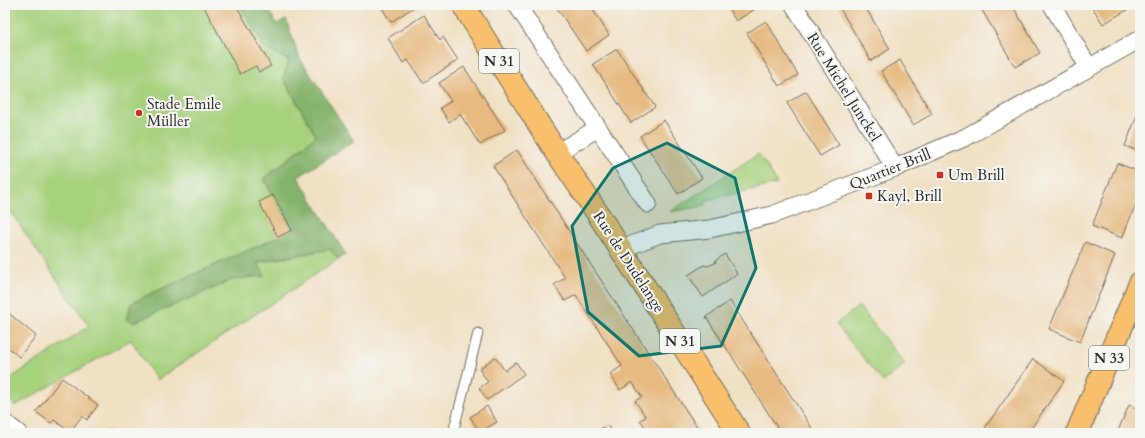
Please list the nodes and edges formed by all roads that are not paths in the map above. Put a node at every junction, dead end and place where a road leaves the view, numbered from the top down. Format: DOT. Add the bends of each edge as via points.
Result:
graph roads {
  1 [pos="463,5"];
  2 [pos="517,5"];
  3 [pos="794,5"];
  4 [pos="1052,5"];
  5 [pos="1140,39"];
  6 [pos="1089,68"];
  7 [pos="598,128"];
  8 [pos="557,153"];
  9 [pos="894,168"];
  10 [pos="648,204"];
  11 [pos="621,249"];
  12 [pos="1140,284"];
  13 [pos="478,333"];
  14 [pos="5,423"];
  15 [pos="18,433"];
  16 [pos="453,433"];
  17 [pos="740,433"];
  18 [pos="1077,433"];
  1 -- 8 [label="main road, Rue de Dudelange / N 31"];
  2 -- 7 [label="street"];
  3 -- 9 [label="street, Rue Michel Junckel"];
  4 -- 6 [label="street"];
  5 -- 6 [label="street, Quartier Brill"];
  6 -- 9 [label="street, Quartier Brill" via="966,137"];
  7 -- 8 [label="street"];
  7 -- 10 [label="street"];
  8 -- 11 [label="main road, Rue de Dudelange / N 31"];
  9 -- 11 [label="street, Quartier Brill" via="772,215 710,229 660,234"];
  11 -- 17 [label="main road, Rue de Dudelange / N 31"];
  12 -- 18 [label="main road, N 33"];
  13 -- 16 [label="lane"];
  14 -- 15 [label="street"];
}
